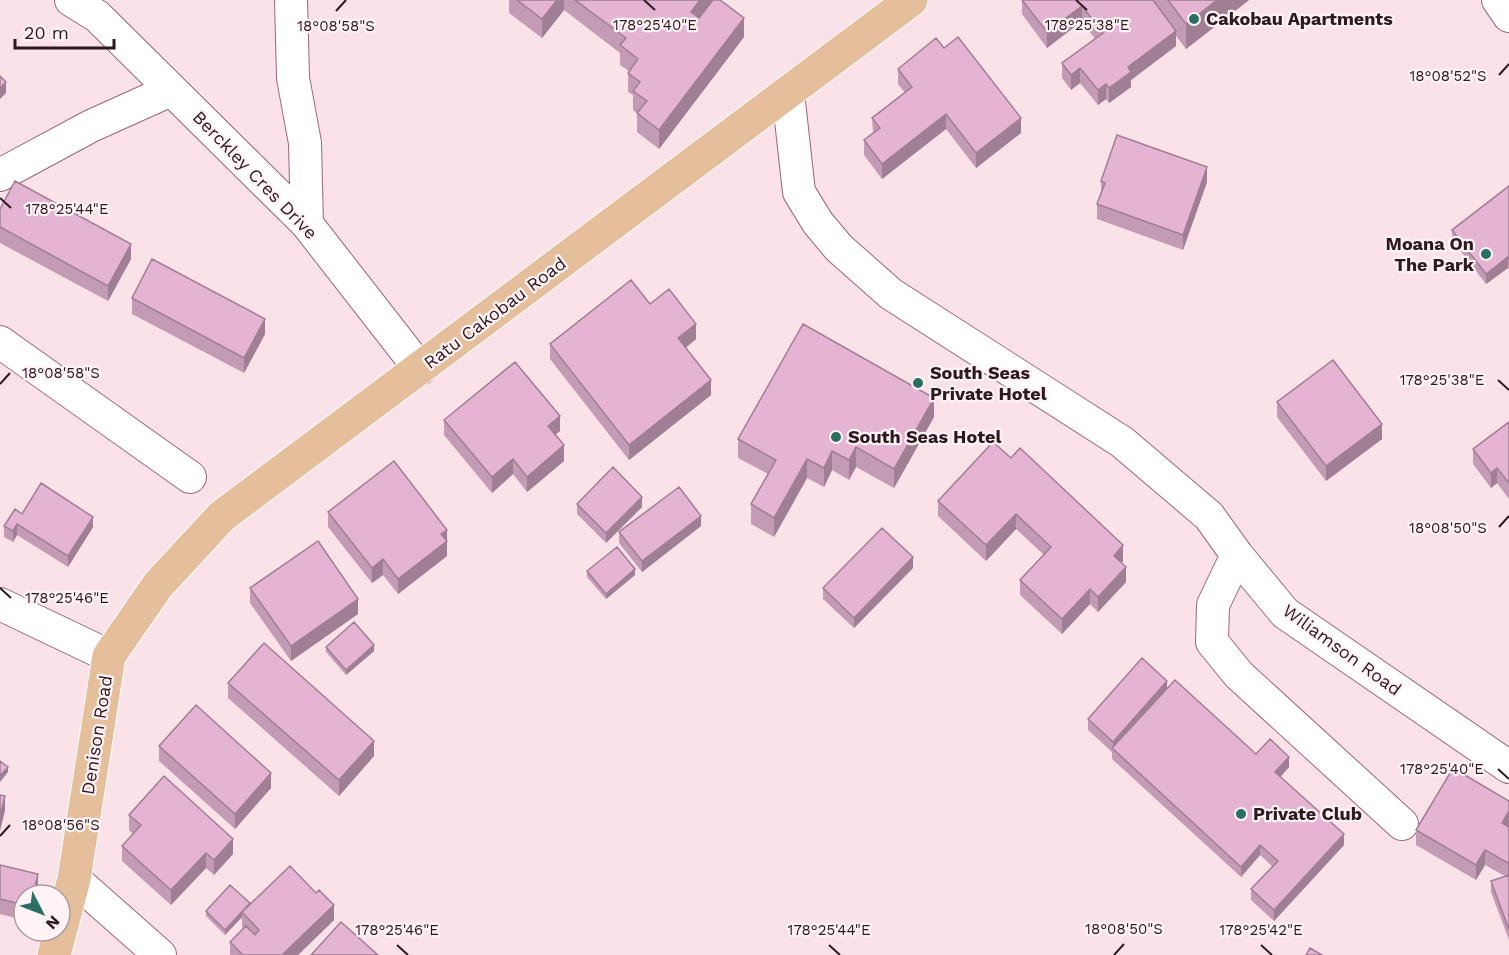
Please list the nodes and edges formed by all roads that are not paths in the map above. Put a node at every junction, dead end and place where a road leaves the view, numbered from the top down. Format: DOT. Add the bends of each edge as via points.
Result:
graph roads {
  1 [pos="71,0"];
  2 [pos="291,0"];
  3 [pos="912,0"];
  4 [pos="1498,0"];
  5 [pos="1509,16"];
  6 [pos="171,90"];
  7 [pos="788,93"];
  8 [pos="0,175"];
  9 [pos="307,224"];
  10 [pos="0,342"];
  11 [pos="420,369"];
  12 [pos="190,477"];
  13 [pos="1237,555"];
  14 [pos="0,604"];
  15 [pos="109,656"];
  16 [pos="1509,767"];
  17 [pos="1402,824"];
  18 [pos="74,879"];
  19 [pos="54,955"];
  20 [pos="160,955"];
  1 -- 6 [label="street, Berckley Cres Drive" via="97,16"];
  2 -- 9 [label="street" via="292,78 305,143"];
  3 -- 7 [label="main road, Ratu Cakobau Road"];
  4 -- 5 [label="street"];
  6 -- 8 [label="street" via="91,126"];
  6 -- 9 [label="street, Berckley Cres Drive"];
  7 -- 11 [label="main road, Ratu Cakobau Road"];
  7 -- 13 [label="street, Wiliamson Road" via="799,192 839,248 891,294 1122,442 1209,516"];
  9 -- 11 [label="street, Berckley Cres Drive"];
  10 -- 12 [label="street"];
  11 -- 15 [label="main road, Ratu Cakobau Road" via="222,516 158,585"];
  13 -- 16 [label="street, Wiliamson Road" via="1285,613"];
  13 -- 17 [label="street" via="1214,605 1212,642 1239,675"];
  14 -- 15 [label="street"];
  15 -- 18 [label="main road, Denison Road"];
  18 -- 19 [label="main road, Denison Road"];
  18 -- 20 [label="street"];
}
